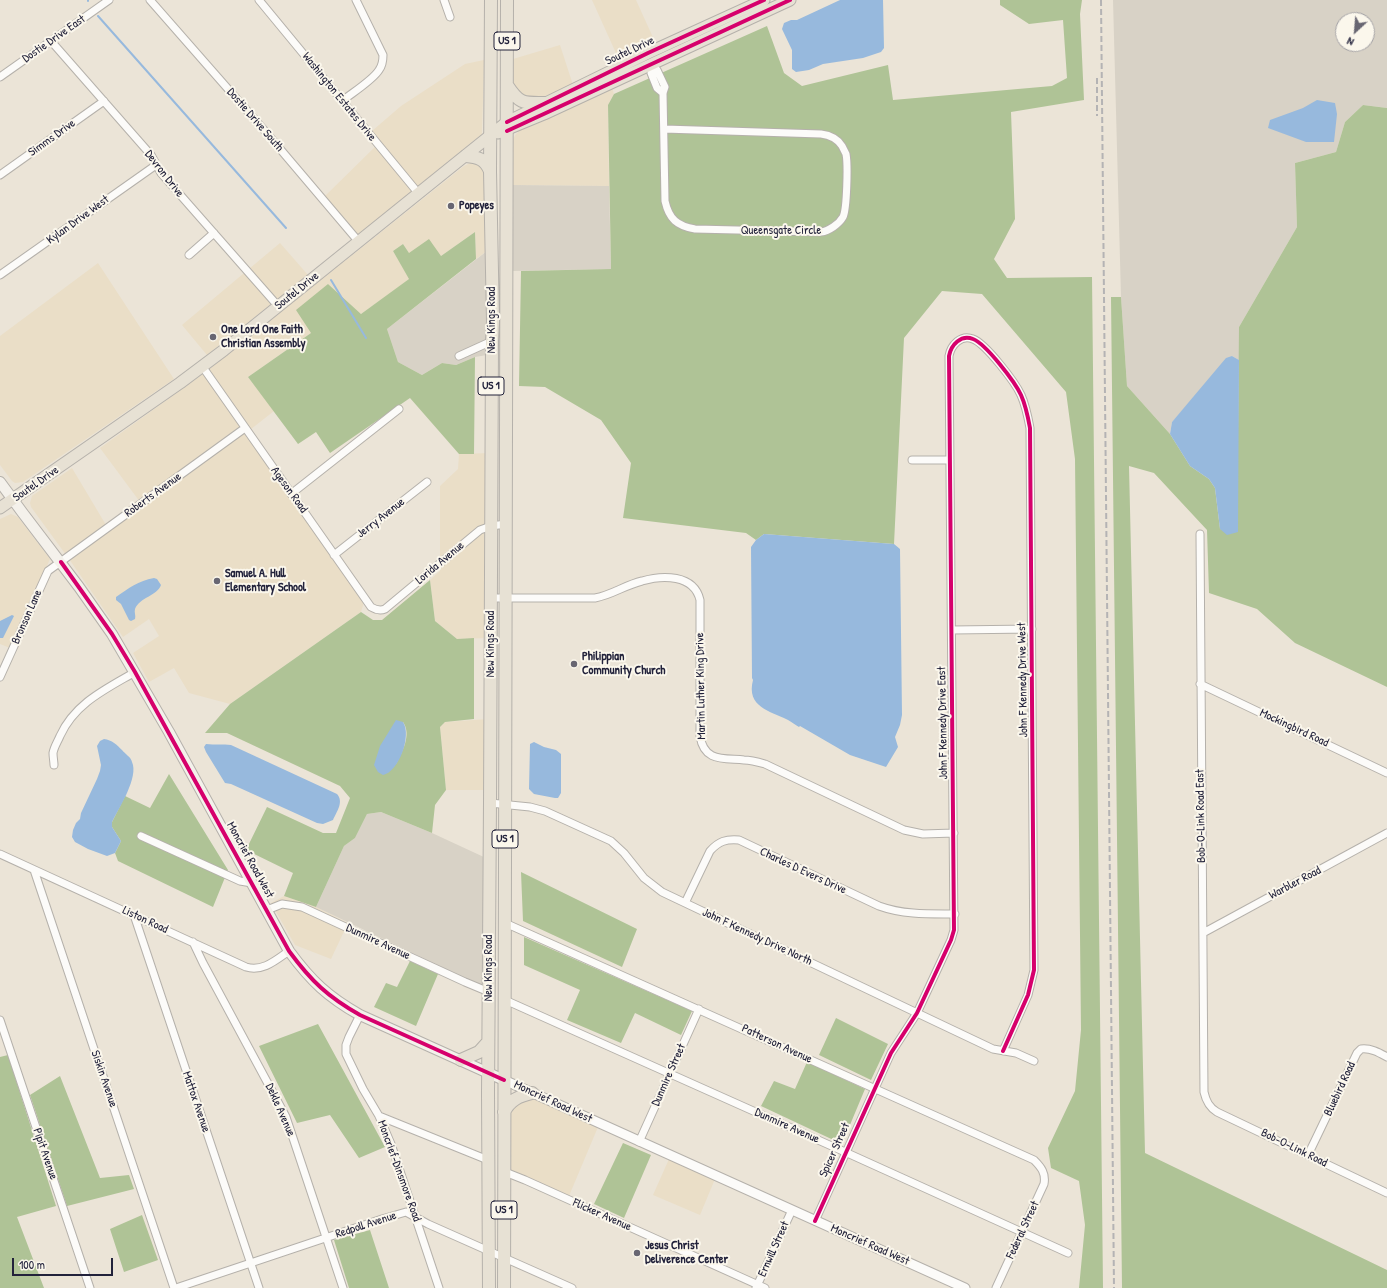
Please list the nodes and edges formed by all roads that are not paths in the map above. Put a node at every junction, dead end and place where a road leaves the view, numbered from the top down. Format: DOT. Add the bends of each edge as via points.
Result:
graph roads {
  1 [pos="109,0"];
  2 [pos="150,0"];
  3 [pos="259,0"];
  4 [pos="356,0"];
  5 [pos="444,0"];
  6 [pos="492,0"];
  7 [pos="507,0"];
  8 [pos="764,0"];
  9 [pos="790,0"];
  10 [pos="450,17"];
  11 [pos="51,41"];
  12 [pos="651,62"];
  13 [pos="0,77"];
  14 [pos="507,85"];
  15 [pos="104,101"];
  16 [pos="342,101"];
  17 [pos="546,103"];
  18 [pos="507,126"];
  19 [pos="664,130"];
  20 [pos="490,136"];
  21 [pos="466,156"];
  22 [pos="156,165"];
  23 [pos="490,171"];
  24 [pos="0,175"];
  25 [pos="419,194"];
  26 [pos="214,233"];
  27 [pos="359,242"];
  28 [pos="189,255"];
  29 [pos="0,275"];
  30 [pos="278,306"];
  31 [pos="493,321"];
  32 [pos="507,325"];
  33 [pos="492,341"];
  34 [pos="958,341"];
  35 [pos="459,356"];
  36 [pos="202,366"];
  37 [pos="399,410"];
  38 [pos="245,428"];
  39 [pos="912,460"];
  40 [pos="950,460"];
  41 [pos="0,482"];
  42 [pos="427,482"];
  43 [pos="291,494"];
  44 [pos="13,500"];
  45 [pos="0,508"];
  46 [pos="506,524"];
  47 [pos="491,526"];
  48 [pos="1200,534"];
  49 [pos="334,555"];
  50 [pos="60,562"];
  51 [pos="491,598"];
  52 [pos="506,599"];
  53 [pos="378,610"];
  54 [pos="952,630"];
  55 [pos="1032,630"];
  56 [pos="135,672"];
  57 [pos="0,677"];
  58 [pos="1200,684"];
  59 [pos="54,765"];
  60 [pos="1387,773"];
  61 [pos="490,803"];
  62 [pos="505,805"];
  63 [pos="954,833"];
  64 [pos="1387,833"];
  65 [pos="141,836"];
  66 [pos="0,854"];
  67 [pos="34,870"];
  68 [pos="252,883"];
  69 [pos="685,903"];
  70 [pos="267,910"];
  71 [pos="955,914"];
  72 [pos="134,915"];
  73 [pos="506,922"];
  74 [pos="1203,932"];
  75 [pos="193,942"];
  76 [pos="290,951"];
  77 [pos="489,992"];
  78 [pos="505,1000"];
  79 [pos="699,1009"];
  80 [pos="917,1013"];
  81 [pos="360,1015"];
  82 [pos="0,1020"];
  83 [pos="488,1042"];
  84 [pos="1003,1051"];
  85 [pos="1387,1056"];
  86 [pos="461,1060"];
  87 [pos="1034,1061"];
  88 [pos="488,1072"];
  89 [pos="669,1074"];
  90 [pos="504,1080"];
  91 [pos="874,1088"];
  92 [pos="532,1093"];
  93 [pos="1205,1098"];
  94 [pos="504,1112"];
  95 [pos="379,1116"];
  96 [pos="639,1142"];
  97 [pos="845,1152"];
  98 [pos="1308,1155"];
  99 [pos="488,1160"];
  100 [pos="1044,1171"];
  101 [pos="504,1172"];
  102 [pos="1387,1193"];
  103 [pos="792,1210"];
  104 [pos="416,1217"];
  105 [pos="815,1221"];
  106 [pos="1022,1232"];
  107 [pos="326,1238"];
  108 [pos="489,1251"];
  109 [pos="1068,1253"];
  110 [pos="504,1257"];
  111 [pos="250,1263"];
  112 [pos="757,1286"];
  113 [pos="90,1288"];
  114 [pos="175,1288"];
  115 [pos="259,1288"];
  116 [pos="343,1288"];
  117 [pos="439,1288"];
  118 [pos="489,1288"];
  119 [pos="504,1288"];
  120 [pos="572,1288"];
  121 [pos="765,1288"];
  122 [pos="965,1288"];
  123 [pos="996,1288"];
  1 -- 11 [label="street, Dostie Drive East"];
  2 -- 27 [label="street, Dostie Drive South"];
  3 -- 16 [label="street, Washington Estates Drive"];
  4 -- 16 [label="street" via="382,55 383,63 374,76"];
  5 -- 10 [label="street"];
  6 -- 20 [label="highway, New Kings Road / US 1"];
  7 -- 14 [label="highway, New Kings Road / US 1"];
  8 -- 12 [label="main road, Soutel Drive"];
  9 -- 12 [label="main road, Soutel Drive"];
  11 -- 13 [label="street, Dostie Drive East"];
  11 -- 15 [label="street, Devron Drive"];
  12 -- 17 [label="main road, Soutel Drive"];
  12 -- 18 [label="main road, Soutel Drive"];
  12 -- 19 [label="street, Queensgate Circle" via="665,87"];
  14 -- 17 [label="highway" via="519,100 526,104"];
  14 -- 18 [label="highway, New Kings Road / US 1"];
  15 -- 22 [label="street, Devron Drive" via="151,155"];
  15 -- 24 [label="street, Simms Drive"];
  16 -- 25 [label="street, Washington Estates Drive"];
  17 -- 18 [label="main road, Soutel Drive"];
  18 -- 20 [label="main road, Soutel Drive"];
  18 -- 32 [label="highway, New Kings Road / US 1"];
  19 -- 19 [label="street, Queensgate Circle" via="665,201 670,217 680,225 695,229 821,232 831,228 843,217 846,209 846,154 837,140 829,135"];
  20 -- 21 [label="main road, Soutel Drive"];
  20 -- 23 [label="highway, New Kings Road / US 1"];
  21 -- 23 [label="highway" via="483,160"];
  21 -- 25 [label="main road, Soutel Drive"];
  22 -- 26 [label="street, Devron Drive"];
  22 -- 29 [label="street, Kylan Drive West"];
  23 -- 31 [label="highway, New Kings Road / US 1"];
  25 -- 27 [label="main road, Soutel Drive"];
  26 -- 28 [label="street"];
  26 -- 30 [label="street, Devron Drive"];
  27 -- 30 [label="main road, Soutel Drive"];
  30 -- 36 [label="main road, Soutel Drive"];
  31 -- 32 [label="street"];
  31 -- 33 [label="highway, New Kings Road / US 1"];
  32 -- 46 [label="highway, New Kings Road / US 1"];
  33 -- 35 [label="street"];
  33 -- 47 [label="highway, New Kings Road / US 1"];
  34 -- 40 [label="street, John F Kennedy Drive East" via="953,344 949,356"];
  34 -- 55 [label="street, John F Kennedy Drive West" via="969,338 982,346 1008,374 1021,395 1026,410 1030,428"];
  36 -- 38 [label="street, Ageson Road"];
  36 -- 44 [label="main road, Soutel Drive"];
  37 -- 43 [label="street"];
  38 -- 43 [label="street, Ageson Road"];
  38 -- 50 [label="street, Roberts Avenue"];
  39 -- 40 [label="street"];
  40 -- 54 [label="street, John F Kennedy Drive East"];
  41 -- 44 [label="main road, Moncrief Road West"];
  42 -- 49 [label="street, Jerry Avenue"];
  43 -- 49 [label="street, Ageson Road"];
  44 -- 45 [label="main road, Soutel Drive"];
  44 -- 50 [label="main road, Moncrief Road West"];
  46 -- 47 [label="street, Lorida Avenue"];
  46 -- 52 [label="highway, New Kings Road / US 1"];
  47 -- 51 [label="highway, New Kings Road / US 1"];
  47 -- 53 [label="street, Lorida Avenue" via="471,537 385,609"];
  48 -- 58 [label="street, Bob-O-Link Road East"];
  49 -- 53 [label="street, Ageson Road" via="371,607"];
  50 -- 56 [label="main road, Moncrief Road West" via="112,634"];
  50 -- 57 [label="street, Bronson Lane" via="48,571"];
  51 -- 52 [label="street, Martin Luther King Drive"];
  51 -- 61 [label="highway, New Kings Road / US 1"];
  52 -- 62 [label="highway, New Kings Road / US 1"];
  52 -- 63 [label="street, Martin Luther King Drive" via="595,598 651,579 679,578 686,581 696,590 700,600 700,736 701,743 709,754 722,759 765,764 904,830 923,834"];
  54 -- 55 [label="street"];
  54 -- 63 [label="street, John F Kennedy Drive East"];
  55 -- 84 [label="street, John F Kennedy Drive West" via="1034,970 1028,995"];
  56 -- 59 [label="street" via="82,704 63,730 53,753"];
  56 -- 68 [label="main road, Moncrief Road West"];
  58 -- 60 [label="street, Mockingbird Road"];
  58 -- 74 [label="street, Bob-O-Link Road East"];
  61 -- 62 [label="street, John F Kennedy Drive North"];
  61 -- 77 [label="highway, New Kings Road / US 1"];
  62 -- 69 [label="street, John F Kennedy Drive North" via="545,811 611,842 624,852 652,886"];
  62 -- 73 [label="highway, New Kings Road / US 1"];
  63 -- 71 [label="street, John F Kennedy Drive East"];
  64 -- 74 [label="street, Warbler Road"];
  65 -- 68 [label="street" via="240,881"];
  66 -- 67 [label="street, Liston Road"];
  67 -- 72 [label="street, Liston Road"];
  67 -- 114 [label="street, Siskin Avenue"];
  68 -- 70 [label="main road, Moncrief Road West"];
  69 -- 71 [label="street, Charles D Evers Drive" via="710,851 723,840 732,839 890,910 912,914"];
  69 -- 80 [label="street, John F Kennedy Drive North"];
  70 -- 76 [label="main road, Moncrief Road West"];
  70 -- 77 [label="street, Dunmire Avenue" via="282,904 302,907"];
  71 -- 80 [label="street, John F Kennedy Drive East" via="953,935"];
  72 -- 75 [label="street, Liston Road"];
  72 -- 111 [label="street, Mattox Avenue"];
  73 -- 78 [label="highway, New Kings Road / US 1"];
  73 -- 79 [label="street, Patterson Avenue"];
  74 -- 93 [label="street, Bob-O-Link Road East"];
  75 -- 76 [label="street, Liston Road" via="252,969 266,966"];
  75 -- 107 [label="street, Dekle Avenue" via="281,1107"];
  76 -- 81 [label="main road, Moncrief Road West" via="316,984"];
  77 -- 83 [label="highway, New Kings Road / US 1"];
  78 -- 89 [label="street, Dunmire Avenue"];
  78 -- 90 [label="highway, New Kings Road / US 1"];
  79 -- 89 [label="street, Dunmire Street"];
  79 -- 91 [label="street, Patterson Avenue"];
  80 -- 84 [label="street, John F Kennedy Drive North" via="993,1049"];
  80 -- 91 [label="street, John F Kennedy Drive East" via="891,1052"];
  81 -- 86 [label="main road, Moncrief Road West"];
  81 -- 95 [label="street, Moncrief-Dinsmore Road" via="346,1045 346,1054"];
  82 -- 113 [label="street, Pipit Avenue"];
  83 -- 86 [label="highway" via="479,1052"];
  83 -- 88 [label="highway, New Kings Road / US 1"];
  84 -- 87 [label="street, John F Kennedy Drive North" via="1016,1053"];
  85 -- 98 [label="street, Bluebird Road" via="1372,1049 1361,1049"];
  86 -- 88 [label="main road, Moncrief Road West"];
  88 -- 90 [label="main road, Moncrief Road West"];
  88 -- 99 [label="highway, New Kings Road / US 1"];
  89 -- 96 [label="street, Dunmire Street"];
  89 -- 97 [label="street, Dunmire Avenue"];
  90 -- 92 [label="street, Moncrief Road West"];
  90 -- 94 [label="highway, New Kings Road / US 1"];
  91 -- 97 [label="street, Spicer Street"];
  91 -- 100 [label="street, Patterson Avenue" via="1034,1160"];
  92 -- 94 [label="highway" via="514,1100"];
  92 -- 96 [label="street, Moncrief Road West"];
  93 -- 98 [label="street, Bob-O-Link Road" via="1208,1105 1218,1112"];
  94 -- 101 [label="highway, New Kings Road / US 1"];
  95 -- 99 [label="street"];
  95 -- 104 [label="street, Moncrief-Dinsmore Road"];
  96 -- 103 [label="street, Moncrief Road West"];
  97 -- 105 [label="street, Spicer Street"];
  97 -- 106 [label="street, Dunmire Avenue"];
  98 -- 102 [label="street, Bob-O-Link Road"];
  99 -- 108 [label="highway, New Kings Road / US 1"];
  100 -- 106 [label="street, Federal Street" via="1044,1184"];
  101 -- 110 [label="highway, New Kings Road / US 1"];
  101 -- 112 [label="street, Flicker Avenue"];
  103 -- 105 [label="street, Moncrief Road West"];
  103 -- 112 [label="street, Ernwill Street"];
  104 -- 107 [label="street, Redpoll Avenue" via="406,1212"];
  104 -- 108 [label="street, Redpoll Avenue"];
  104 -- 117 [label="street, Moncrief-Dinsmore Road"];
  105 -- 122 [label="street, Moncrief Road West"];
  106 -- 109 [label="street, Dunmire Avenue"];
  106 -- 123 [label="street, Federal Street"];
  107 -- 111 [label="street, Redpoll Avenue"];
  107 -- 116 [label="street, Dekle Avenue"];
  108 -- 110 [label="street, Redpoll Avenue"];
  108 -- 118 [label="highway, New Kings Road / US 1"];
  110 -- 119 [label="highway, New Kings Road / US 1"];
  110 -- 120 [label="street, Redpoll Avenue"];
  111 -- 114 [label="street, Redpoll Avenue"];
  111 -- 115 [label="street, Mattox Avenue"];
  112 -- 121 [label="street, Flicker Avenue"];
}
